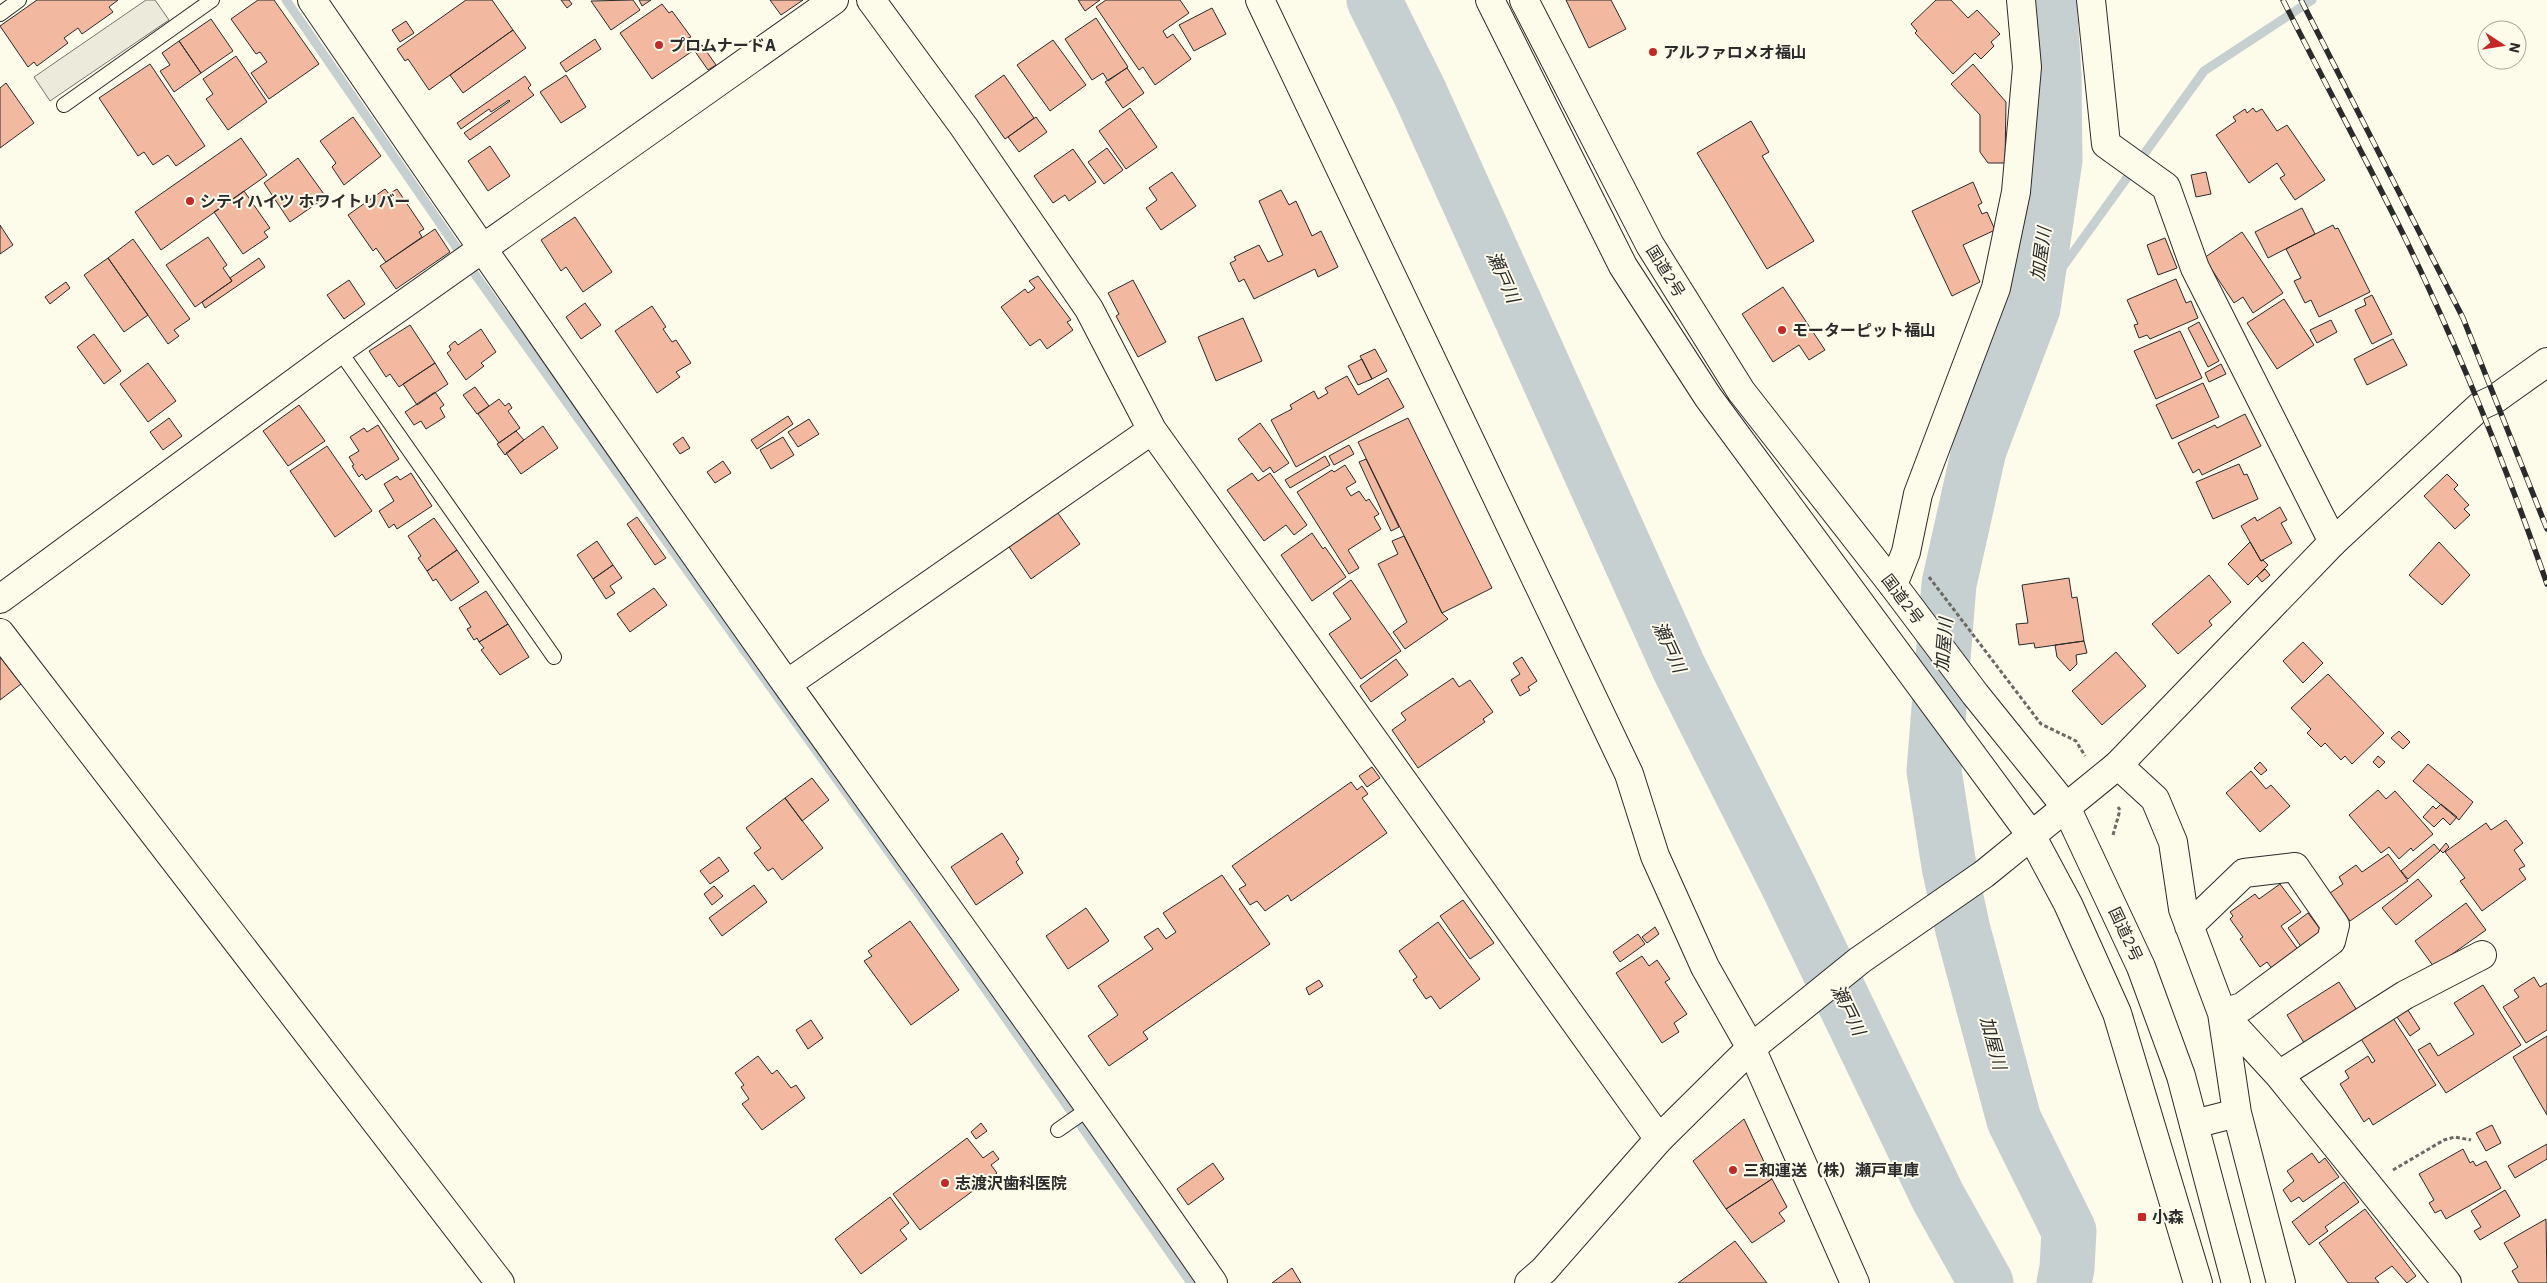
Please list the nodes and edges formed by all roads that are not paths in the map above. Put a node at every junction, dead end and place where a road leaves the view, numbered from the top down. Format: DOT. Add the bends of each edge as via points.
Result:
graph roads {
  1 [pos="19,0"];
  2 [pos="212,0"];
  3 [pos="312,0"];
  4 [pos="834,0"];
  5 [pos="871,0"];
  6 [pos="1260,0"];
  7 [pos="1490,0"];
  8 [pos="1524,0"];
  9 [pos="2021,0"];
  10 [pos="2091,0"];
  11 [pos="0,14"];
  12 [pos="64,105"];
  13 [pos="472,257"];
  14 [pos="339,350"];
  15 [pos="2547,362"];
  16 [pos="1152,430"];
  17 [pos="2333,542"];
  18 [pos="1893,585"];
  19 [pos="0,599"];
  20 [pos="0,633"];
  21 [pos="554,657"];
  22 [pos="787,684"];
  23 [pos="2118,764"];
  24 [pos="2066,807"];
  25 [pos="2031,835"];
  26 [pos="2189,926"];
  27 [pos="2482,955"];
  28 [pos="2222,1013"];
  29 [pos="1758,1041"];
  30 [pos="2279,1075"];
  31 [pos="1086,1110"];
  32 [pos="2237,1112"];
  33 [pos="2194,1124"];
  34 [pos="1058,1130"];
  35 [pos="1659,1139"];
  36 [pos="500,1283"];
  37 [pos="1213,1283"];
  38 [pos="1529,1283"];
  39 [pos="1855,1283"];
  40 [pos="2198,1283"];
  41 [pos="2236,1283"];
  42 [pos="2281,1283"];
  43 [pos="2447,1283"];
  1 -- 11 [label="lane"];
  2 -- 12 [label="lane"];
  3 -- 13 [label="main road"];
  4 -- 13 [label="main road"];
  5 -- 16 [label="main road" via="964,127 1088,310"];
  6 -- 29 [label="main road" via="1629,774 1655,856 1704,967"];
  7 -- 25 [label="main road, 国道2号" via="1623,266 1708,397"];
  8 -- 18 [label="main road, 国道2号" via="1650,246 1741,391"];
  9 -- 18 [label="main road" via="2027,67 2016,192 1996,288 1918,494 1914,560"];
  10 -- 17 [label="main road" via="2106,144 2166,187 2195,268"];
  13 -- 14 [label="main road"];
  13 -- 22 [label="main road"];
  14 -- 19 [label="main road"];
  14 -- 21 [label="lane"];
  15 -- 17 [label="main road" via="2480,406"];
  16 -- 22 [label="main road"];
  16 -- 35 [label="main road"];
  17 -- 23 [label="main road"];
  18 -- 24 [label="main road, 国道2号"];
  20 -- 36 [label="main road"];
  22 -- 31 [label="main road"];
  23 -- 24 [label="main road"];
  23 -- 26 [label="main road" via="2155,799 2174,842 2183,909"];
  24 -- 25 [label="main road"];
  24 -- 33 [label="main road, 国道2号" via="2141,967 2181,1076"];
  25 -- 29 [label="main road" via="1984,874 1860,960"];
  25 -- 40 [label="main road, 国道2号" via="2068,904 2117,1013"];
  26 -- 28 [label="main road"];
  26 -- 28 [label="main road" via="2244,873 2295,867 2335,925 2331,941 2242,1007"];
  27 -- 30 [label="main road" via="2405,995"];
  28 -- 30 [label="main road"];
  28 -- 32 [label="main road"];
  29 -- 35 [label="main road"];
  29 -- 39 [label="main road"];
  30 -- 43 [label="main road"];
  31 -- 34 [label="lane"];
  31 -- 37 [label="main road"];
  32 -- 33 [label="main road"];
  32 -- 42 [label="main road"];
  33 -- 41 [label="main road, 国道2号"];
  35 -- 38 [label="main road"];
}
